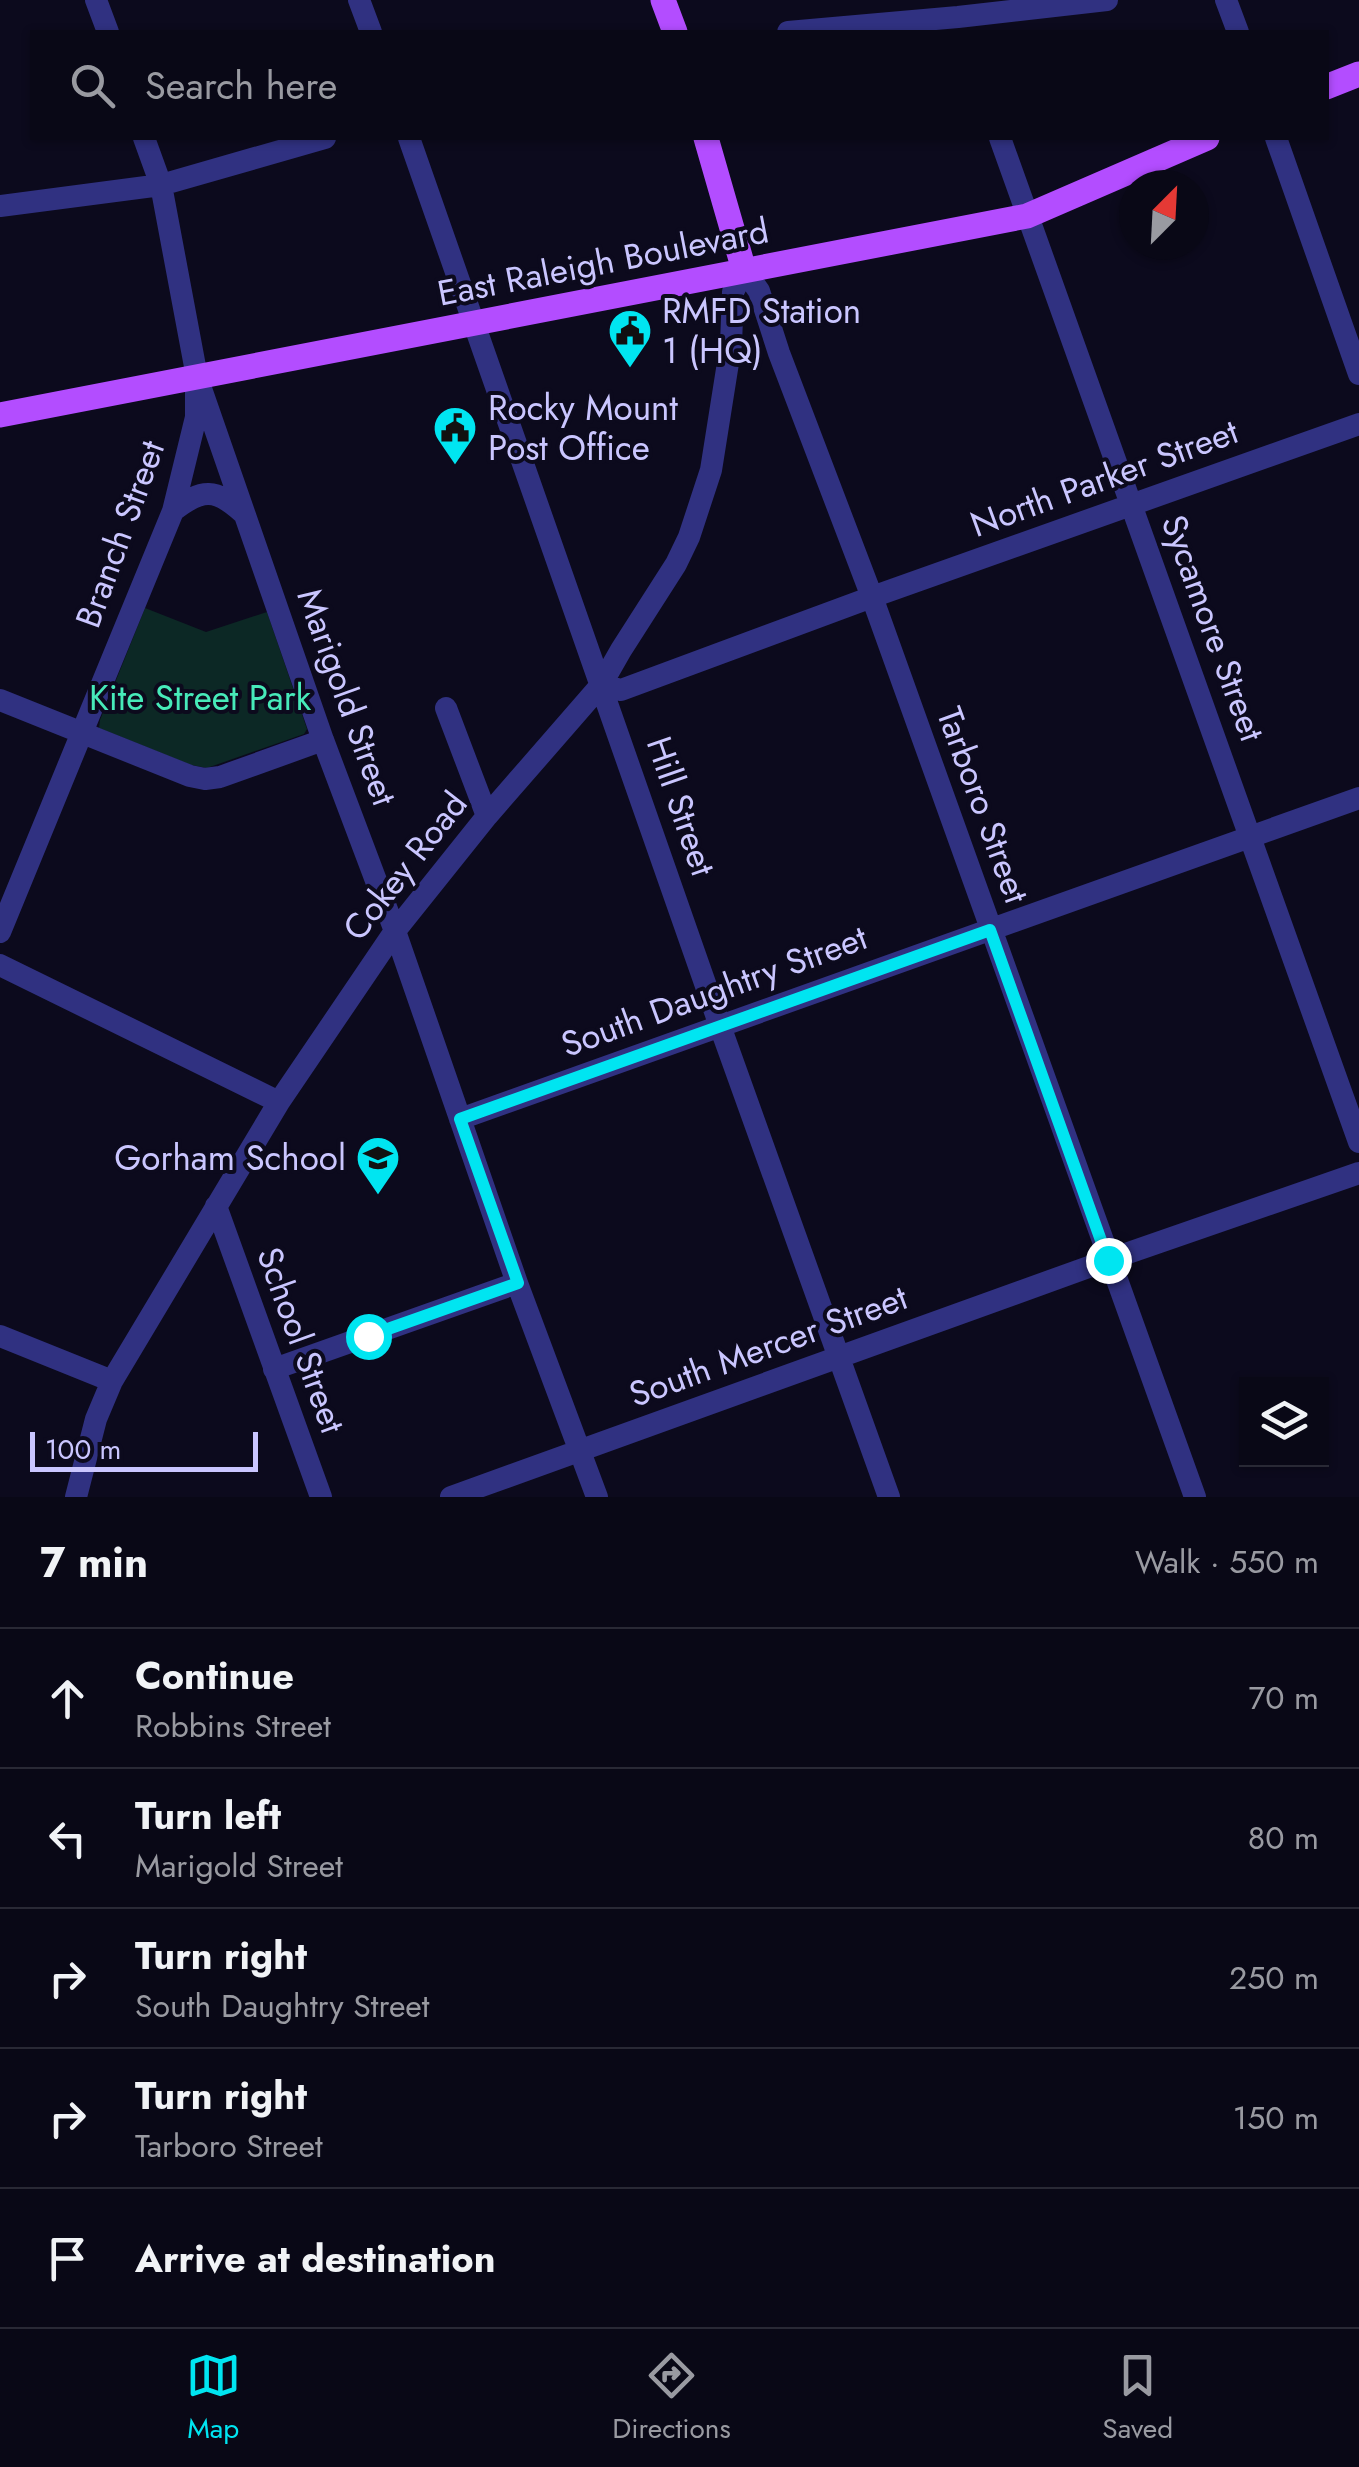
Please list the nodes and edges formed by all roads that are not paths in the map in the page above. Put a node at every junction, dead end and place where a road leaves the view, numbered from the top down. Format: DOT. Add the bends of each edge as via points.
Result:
graph roads {
  1 [pos="96,0"];
  2 [pos="359,0"];
  3 [pos="664,0"];
  4 [pos="1107,0"];
  5 [pos="1226,0"];
  6 [pos="961,25"];
  7 [pos="107,30"];
  8 [pos="370,30"];
  9 [pos="674,30"];
  10 [pos="837,30"];
  11 [pos="1237,30"];
  12 [pos="1359,74"];
  13 [pos="1329,86"];
  14 [pos="145,140"];
  15 [pos="318,140"];
  16 [pos="410,140"];
  17 [pos="707,140"];
  18 [pos="1001,140"];
  19 [pos="1202,140"];
  20 [pos="1277,140"];
  21 [pos="161,185"];
  22 [pos="0,206"];
  23 [pos="1027,216"];
  24 [pos="744,270"];
  25 [pos="475,323"];
  26 [pos="1359,374"];
  27 [pos="197,377"];
  28 [pos="0,415"];
  29 [pos="1359,424"];
  30 [pos="1132,505"];
  31 [pos="174,510"];
  32 [pos="246,515"];
  33 [pos="872,597"];
  34 [pos="602,685"];
  35 [pos="0,700"];
  36 [pos="446,708"];
  37 [pos="80,732"];
  38 [pos="323,740"];
  39 [pos="1359,798"];
  40 [pos="486,816"];
  41 [pos="1250,837"];
  42 [pos="990,930"];
  43 [pos="395,931"];
  44 [pos="0,932"];
  45 [pos="0,964"];
  46 [pos="720,1026"];
  47 [pos="279,1102"];
  48 [pos="460,1119"];
  49 [pos="1359,1142"];
  50 [pos="1359,1173"];
  51 [pos="216,1206"];
  52 [pos="1108,1260"];
  53 [pos="518,1283"];
  54 [pos="0,1336"];
  55 [pos="839,1358"];
  56 [pos="274,1369"];
  57 [pos="112,1382"];
  58 [pos="580,1450"];
  59 [pos="76,1497"];
  60 [pos="320,1497"];
  61 [pos="451,1497"];
  62 [pos="597,1497"];
  63 [pos="889,1497"];
  64 [pos="1195,1497"];
  1 -- 7 [label="street"];
  2 -- 8 [label="street"];
  3 -- 9 [label="main road"];
  4 -- 6 [label="street"];
  5 -- 11 [label="street"];
  6 -- 10 [label="street"];
  12 -- 13 [label="main road"];
  14 -- 21 [label="street, Marigold Street"];
  15 -- 21 [label="street"];
  16 -- 25 [label="street, Hill Street"];
  17 -- 24 [label="main road, Tarboro Street"];
  18 -- 23 [label="street, Sycamore Street"];
  19 -- 23 [label="main road, East Raleigh Boulevard"];
  20 -- 26 [label="street"];
  21 -- 22 [label="street"];
  21 -- 27 [label="street, Marigold Street"];
  23 -- 24 [label="main road, East Raleigh Boulevard"];
  23 -- 30 [label="street, Sycamore Street"];
  24 -- 25 [label="main road, East Raleigh Boulevard"];
  24 -- 33 [label="street, Tarboro Street" via="759,292"];
  24 -- 34 [label="street, Cokey Road" via="733,292 711,470 689,537"];
  25 -- 27 [label="main road, East Raleigh Boulevard"];
  25 -- 34 [label="street, Hill Street"];
  27 -- 28 [label="main road, East Raleigh Boulevard"];
  27 -- 31 [label="street, Branch Street" via="196,417"];
  27 -- 32 [label="street, Marigold Street"];
  29 -- 30 [label="street, North Parker Street"];
  30 -- 33 [label="street, North Parker Street"];
  30 -- 41 [label="street, Sycamore Street"];
  31 -- 32 [label="street" via="207,492"];
  31 -- 37 [label="street, Branch Street"];
  32 -- 38 [label="street, Marigold Street"];
  33 -- 34 [label="street, North Parker Street" via="622,690"];
  33 -- 42 [label="street, Tarboro Street"];
  34 -- 40 [label="street, Cokey Road"];
  34 -- 46 [label="street, Hill Street"];
  35 -- 37 [label="street"];
  36 -- 40 [label="street"];
  37 -- 38 [label="street" via="205,779"];
  37 -- 44 [label="street, Branch Street"];
  38 -- 43 [label="street, Marigold Street"];
  39 -- 41 [label="street, South Daughtry Street"];
  40 -- 43 [label="street, Cokey Road"];
  41 -- 42 [label="street, South Daughtry Street"];
  41 -- 49 [label="street, Sycamore Street"];
  42 -- 46 [label="street, South Daughtry Street"];
  42 -- 52 [label="street, Tarboro Street"];
  43 -- 47 [label="street, Cokey Road"];
  43 -- 48 [label="street, Marigold Street"];
  45 -- 47 [label="street"];
  46 -- 48 [label="street, South Daughtry Street"];
  46 -- 55 [label="street, Hill Street"];
  47 -- 51 [label="street, Cokey Road"];
  48 -- 53 [label="street, Marigold Street"];
  50 -- 52 [label="street, South Mercer Street"];
  51 -- 56 [label="street, School Street"];
  51 -- 57 [label="street, Cokey Road"];
  52 -- 55 [label="street, South Mercer Street"];
  52 -- 64 [label="street, Tarboro Street"];
  53 -- 56 [label="street"];
  53 -- 58 [label="street, Marigold Street"];
  54 -- 57 [label="street"];
  55 -- 58 [label="street, South Mercer Street"];
  55 -- 63 [label="street, Hill Street"];
  56 -- 60 [label="street, School Street"];
  57 -- 59 [label="street, Cokey Road"];
  58 -- 61 [label="street, South Mercer Street"];
  58 -- 62 [label="street, Marigold Street"];
}
